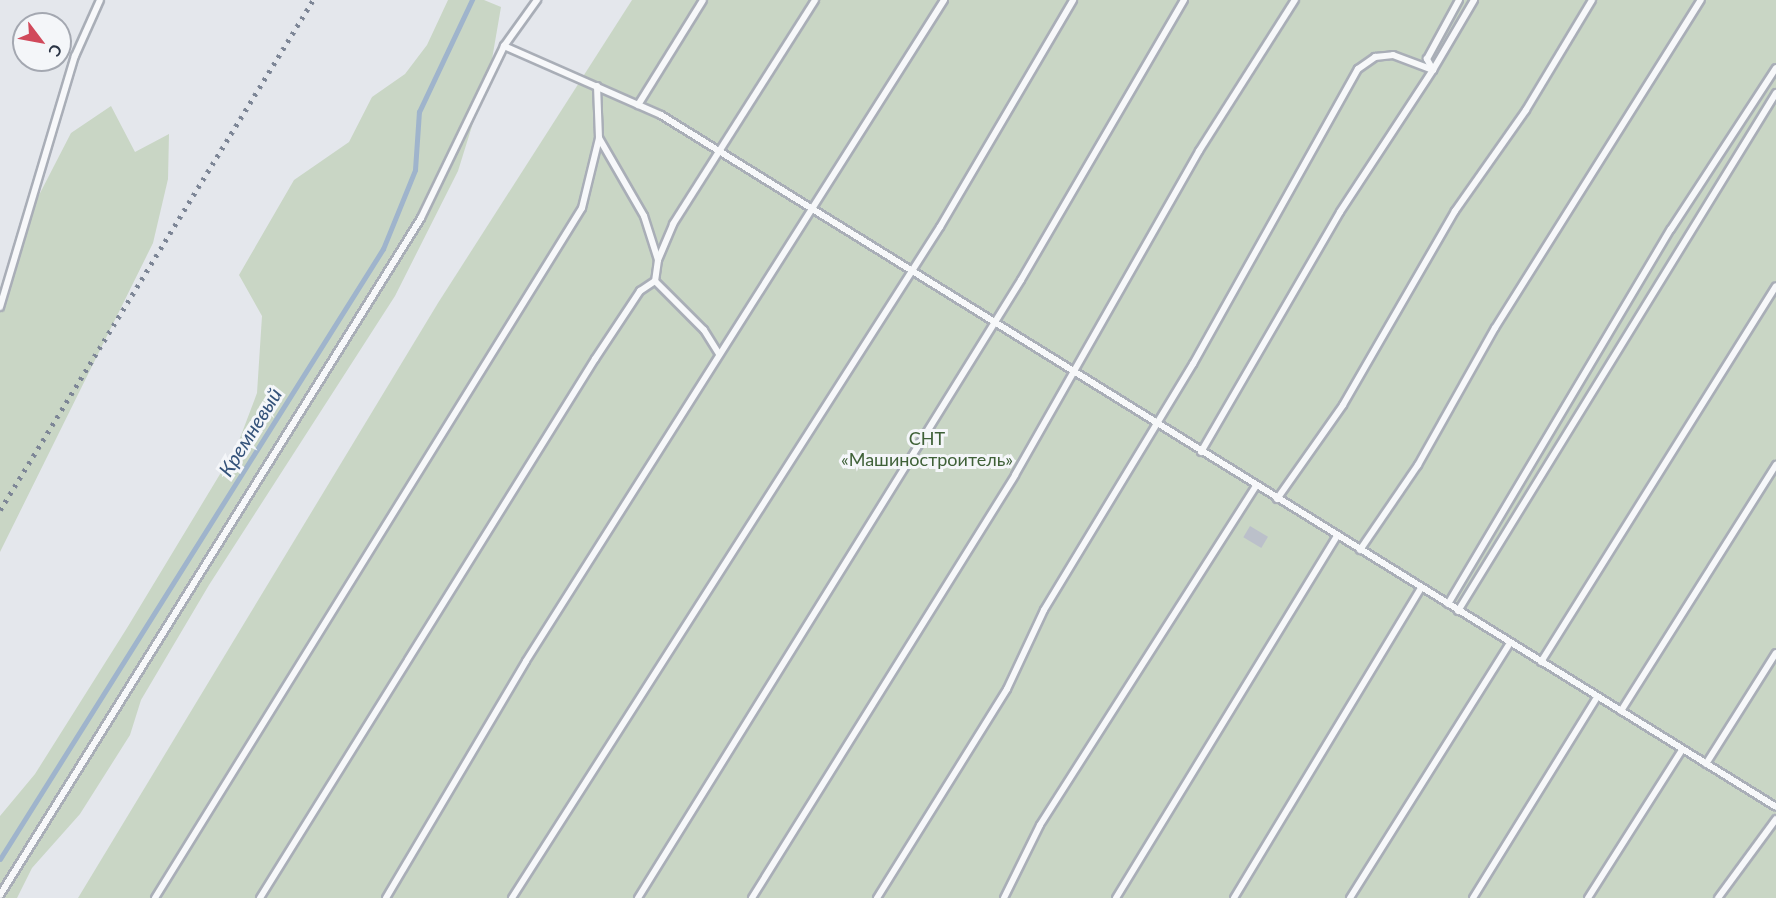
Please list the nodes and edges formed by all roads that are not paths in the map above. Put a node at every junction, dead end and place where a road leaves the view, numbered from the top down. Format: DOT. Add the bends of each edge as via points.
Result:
graph roads {
  1 [pos="100,0"];
  2 [pos="537,0"];
  3 [pos="703,0"];
  4 [pos="815,0"];
  5 [pos="944,0"];
  6 [pos="1073,0"];
  7 [pos="1184,0"];
  8 [pos="1295,0"];
  9 [pos="1459,0"];
  10 [pos="1474,0"];
  11 [pos="1592,0"];
  12 [pos="1701,0"];
  13 [pos="504,46"];
  14 [pos="1776,68"];
  15 [pos="1433,70"];
  16 [pos="597,87"];
  17 [pos="1776,93"];
  18 [pos="638,105"];
  19 [pos="599,138"];
  20 [pos="723,153"];
  21 [pos="811,209"];
  22 [pos="658,260"];
  23 [pos="912,273"];
  24 [pos="655,281"];
  25 [pos="1776,286"];
  26 [pos="0,307"];
  27 [pos="992,324"];
  28 [pos="719,354"];
  29 [pos="1071,373"];
  30 [pos="1156,424"];
  31 [pos="1201,452"];
  32 [pos="1776,465"];
  33 [pos="1256,486"];
  34 [pos="1277,499"];
  35 [pos="1337,536"];
  36 [pos="1360,550"];
  37 [pos="1421,588"];
  38 [pos="1448,604"];
  39 [pos="1458,611"];
  40 [pos="1510,643"];
  41 [pos="1776,653"];
  42 [pos="1541,662"];
  43 [pos="1597,697"];
  44 [pos="1621,711"];
  45 [pos="1682,750"];
  46 [pos="1706,764"];
  47 [pos="1776,807"];
  48 [pos="1776,819"];
  49 [pos="0,895"];
  50 [pos="155,898"];
  51 [pos="260,898"];
  52 [pos="386,898"];
  53 [pos="512,898"];
  54 [pos="638,898"];
  55 [pos="752,898"];
  56 [pos="877,898"];
  57 [pos="1004,898"];
  58 [pos="1116,898"];
  59 [pos="1234,898"];
  60 [pos="1350,898"];
  61 [pos="1473,898"];
  62 [pos="1588,898"];
  63 [pos="1718,898"];
  1 -- 26 [label="lane" via="75,56"];
  2 -- 13 [label="lane"];
  3 -- 18 [label="lane"];
  4 -- 20 [label="lane"];
  5 -- 21 [label="lane"];
  6 -- 23 [label="lane"];
  7 -- 27 [label="lane"];
  8 -- 29 [label="lane" via="1199,151 1136,269"];
  9 -- 15 [label="lane" via="1427,59"];
  10 -- 15 [label="lane"];
  11 -- 34 [label="lane" via="1526,110 1455,211 1343,405"];
  12 -- 36 [label="lane" via="1495,328 1413,475"];
  13 -- 16 [label="lane"];
  13 -- 49 [label="lane" via="421,218"];
  14 -- 38 [label="lane" via="1671,229"];
  15 -- 30 [label="lane" via="1393,55 1375,57 1358,69"];
  15 -- 31 [label="lane" via="1340,212"];
  16 -- 18 [label="lane"];
  16 -- 19 [label="lane"];
  17 -- 39 [label="lane"];
  18 -- 20 [label="lane"];
  19 -- 22 [label="lane" via="632,192"];
  19 -- 50 [label="lane" via="582,208"];
  20 -- 21 [label="lane"];
  20 -- 22 [label="lane" via="673,224"];
  21 -- 23 [label="lane"];
  21 -- 28 [label="lane"];
  22 -- 24 [label="lane"];
  23 -- 27 [label="lane"];
  23 -- 53 [label="lane"];
  24 -- 28 [label="lane" via="704,330"];
  24 -- 51 [label="lane" via="640,291 595,359"];
  25 -- 42 [label="lane"];
  27 -- 29 [label="lane"];
  27 -- 54 [label="lane"];
  28 -- 52 [label="lane" via="526,662"];
  29 -- 30 [label="lane"];
  29 -- 55 [label="lane" via="972,547"];
  30 -- 31 [label="lane"];
  30 -- 56 [label="lane" via="1044,610 1002,698"];
  31 -- 33 [label="lane"];
  32 -- 44 [label="lane"];
  33 -- 34 [label="lane"];
  33 -- 57 [label="lane" via="1040,825"];
  34 -- 35 [label="lane"];
  35 -- 36 [label="lane"];
  35 -- 58 [label="lane"];
  36 -- 37 [label="lane"];
  37 -- 38 [label="lane"];
  37 -- 59 [label="lane"];
  38 -- 39 [label="lane"];
  39 -- 40 [label="lane"];
  40 -- 42 [label="lane"];
  40 -- 60 [label="lane"];
  41 -- 46 [label="lane"];
  42 -- 43 [label="lane"];
  43 -- 44 [label="lane"];
  43 -- 61 [label="lane"];
  44 -- 45 [label="lane"];
  45 -- 46 [label="lane"];
  45 -- 62 [label="lane"];
  46 -- 47 [label="lane"];
  48 -- 63 [label="lane"];
}
